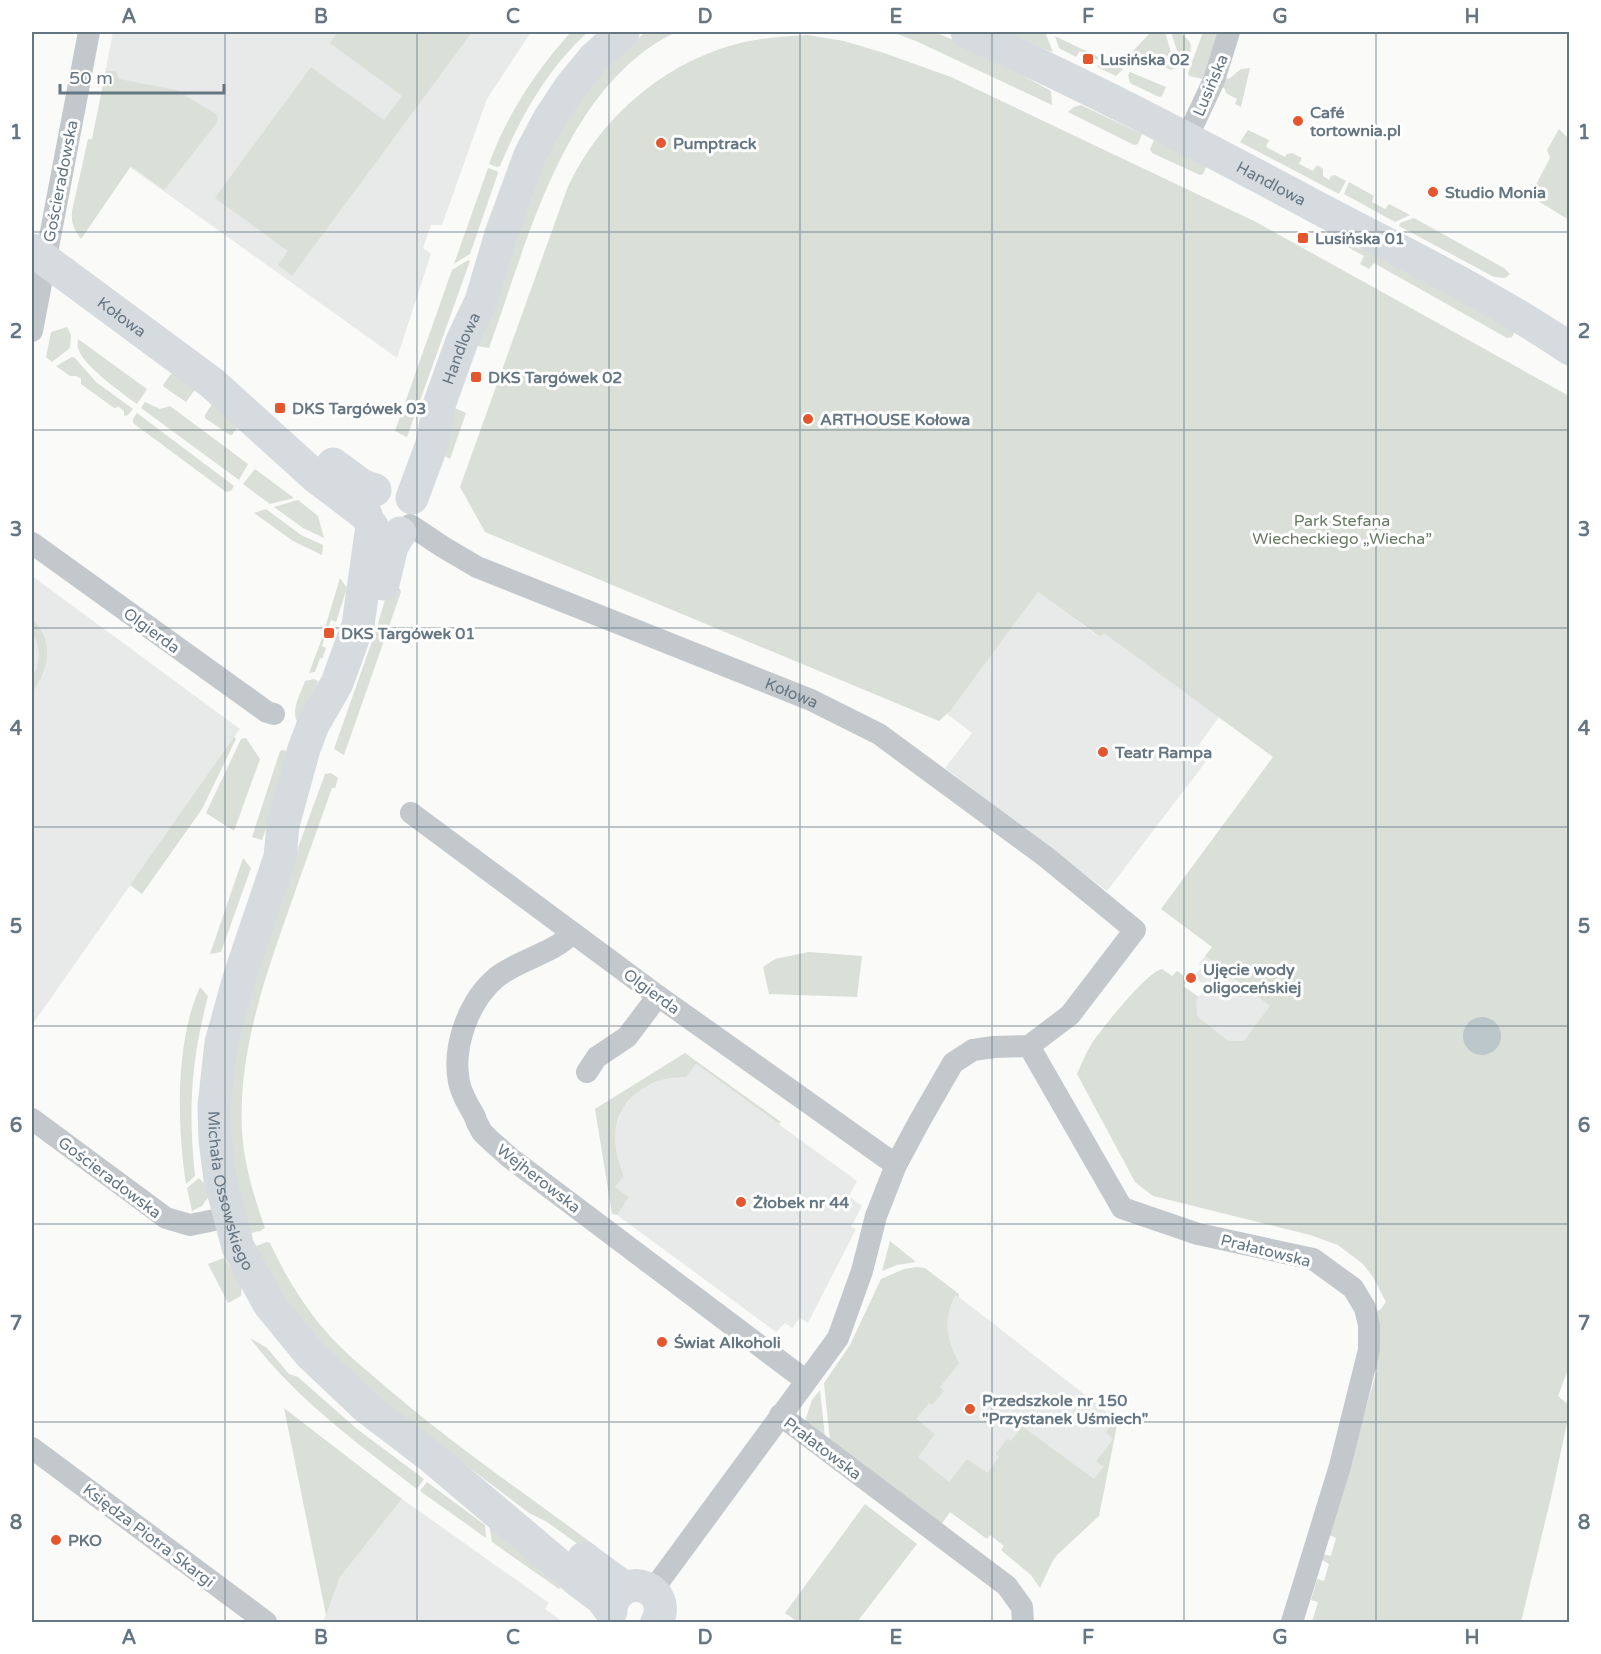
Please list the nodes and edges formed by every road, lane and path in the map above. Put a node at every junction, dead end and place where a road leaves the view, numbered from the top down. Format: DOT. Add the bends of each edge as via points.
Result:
graph roads {
  1 [pos="89,32"];
  2 [pos="623,32"];
  3 [pos="967,32"];
  4 [pos="1229,32"];
  5 [pos="1187,138"];
  6 [pos="38,255"];
  7 [pos="32,331"];
  8 [pos="1569,349"];
  9 [pos="389,510"];
  10 [pos="32,543"];
  11 [pos="274,714"];
  12 [pos="411,813"];
  13 [pos="572,933"];
  14 [pos="658,996"];
  15 [pos="1029,1046"];
  16 [pos="587,1072"];
  17 [pos="32,1119"];
  18 [pos="896,1165"];
  19 [pos="229,1217"];
  20 [pos="805,1380"];
  21 [pos="780,1416"];
  22 [pos="32,1448"];
  23 [pos="635,1612"];
  24 [pos="266,1623"];
  25 [pos="1023,1623"];
  26 [pos="1292,1623"];
  1 -- 6 [label="street, Gościeradowska"];
  2 -- 9 [label="street, Handlowa" via="584,70 549,118 523,172 501,234 457,322 399,472"];
  3 -- 5 [label="street, Handlowa"];
  4 -- 5 [label="street, Lusińska" via="1214,80"];
  5 -- 8 [label="street, Handlowa" via="1432,267 1530,322"];
  6 -- 7 [label="street, Gościeradowska"];
  6 -- 9 [label="street, Kołowa" via="212,383 316,477"];
  9 -- 15 [label="street, Kołowa" via="477,567 811,700 879,734 1046,856 1135,930 1070,1014"];
  9 -- 19 [label="street, Michała Ossowskiego" via="392,546 369,633 298,831 280,856 221,1043 214,1140"];
  10 -- 11 [label="street, Olgierda"];
  12 -- 13 [label="street, Olgierda"];
  13 -- 14 [label="street, Olgierda"];
  13 -- 20 [label="street, Wejherowska" via="564,943 496,978 475,1003 463,1029 457,1063 466,1101 482,1131 509,1157"];
  14 -- 16 [label="street" via="627,1038 597,1057"];
  14 -- 18 [label="street, Olgierda"];
  15 -- 18 [label="street, Prałatowska" via="973,1050 953,1063"];
  15 -- 26 [label="street, Prałatowska" via="1122,1208 1198,1234 1313,1259 1353,1288 1365,1308 1369,1350 1340,1466"];
  17 -- 19 [label="street, Gościeradowska" via="166,1218 190,1225"];
  18 -- 20 [label="street, Prałatowska" via="838,1338"];
  19 -- 23 [label="street, Michała Ossowskiego" via="238,1247 269,1305 310,1354 350,1393 568,1573 601,1598"];
  20 -- 21 [label="street, Prałatowska"];
  21 -- 23 [label="street, Prałatowska"];
  21 -- 25 [label="street, Prałatowska" via="1007,1586 1022,1607"];
  22 -- 24 [label="street, Księdza Piotra Skargi"];
}
